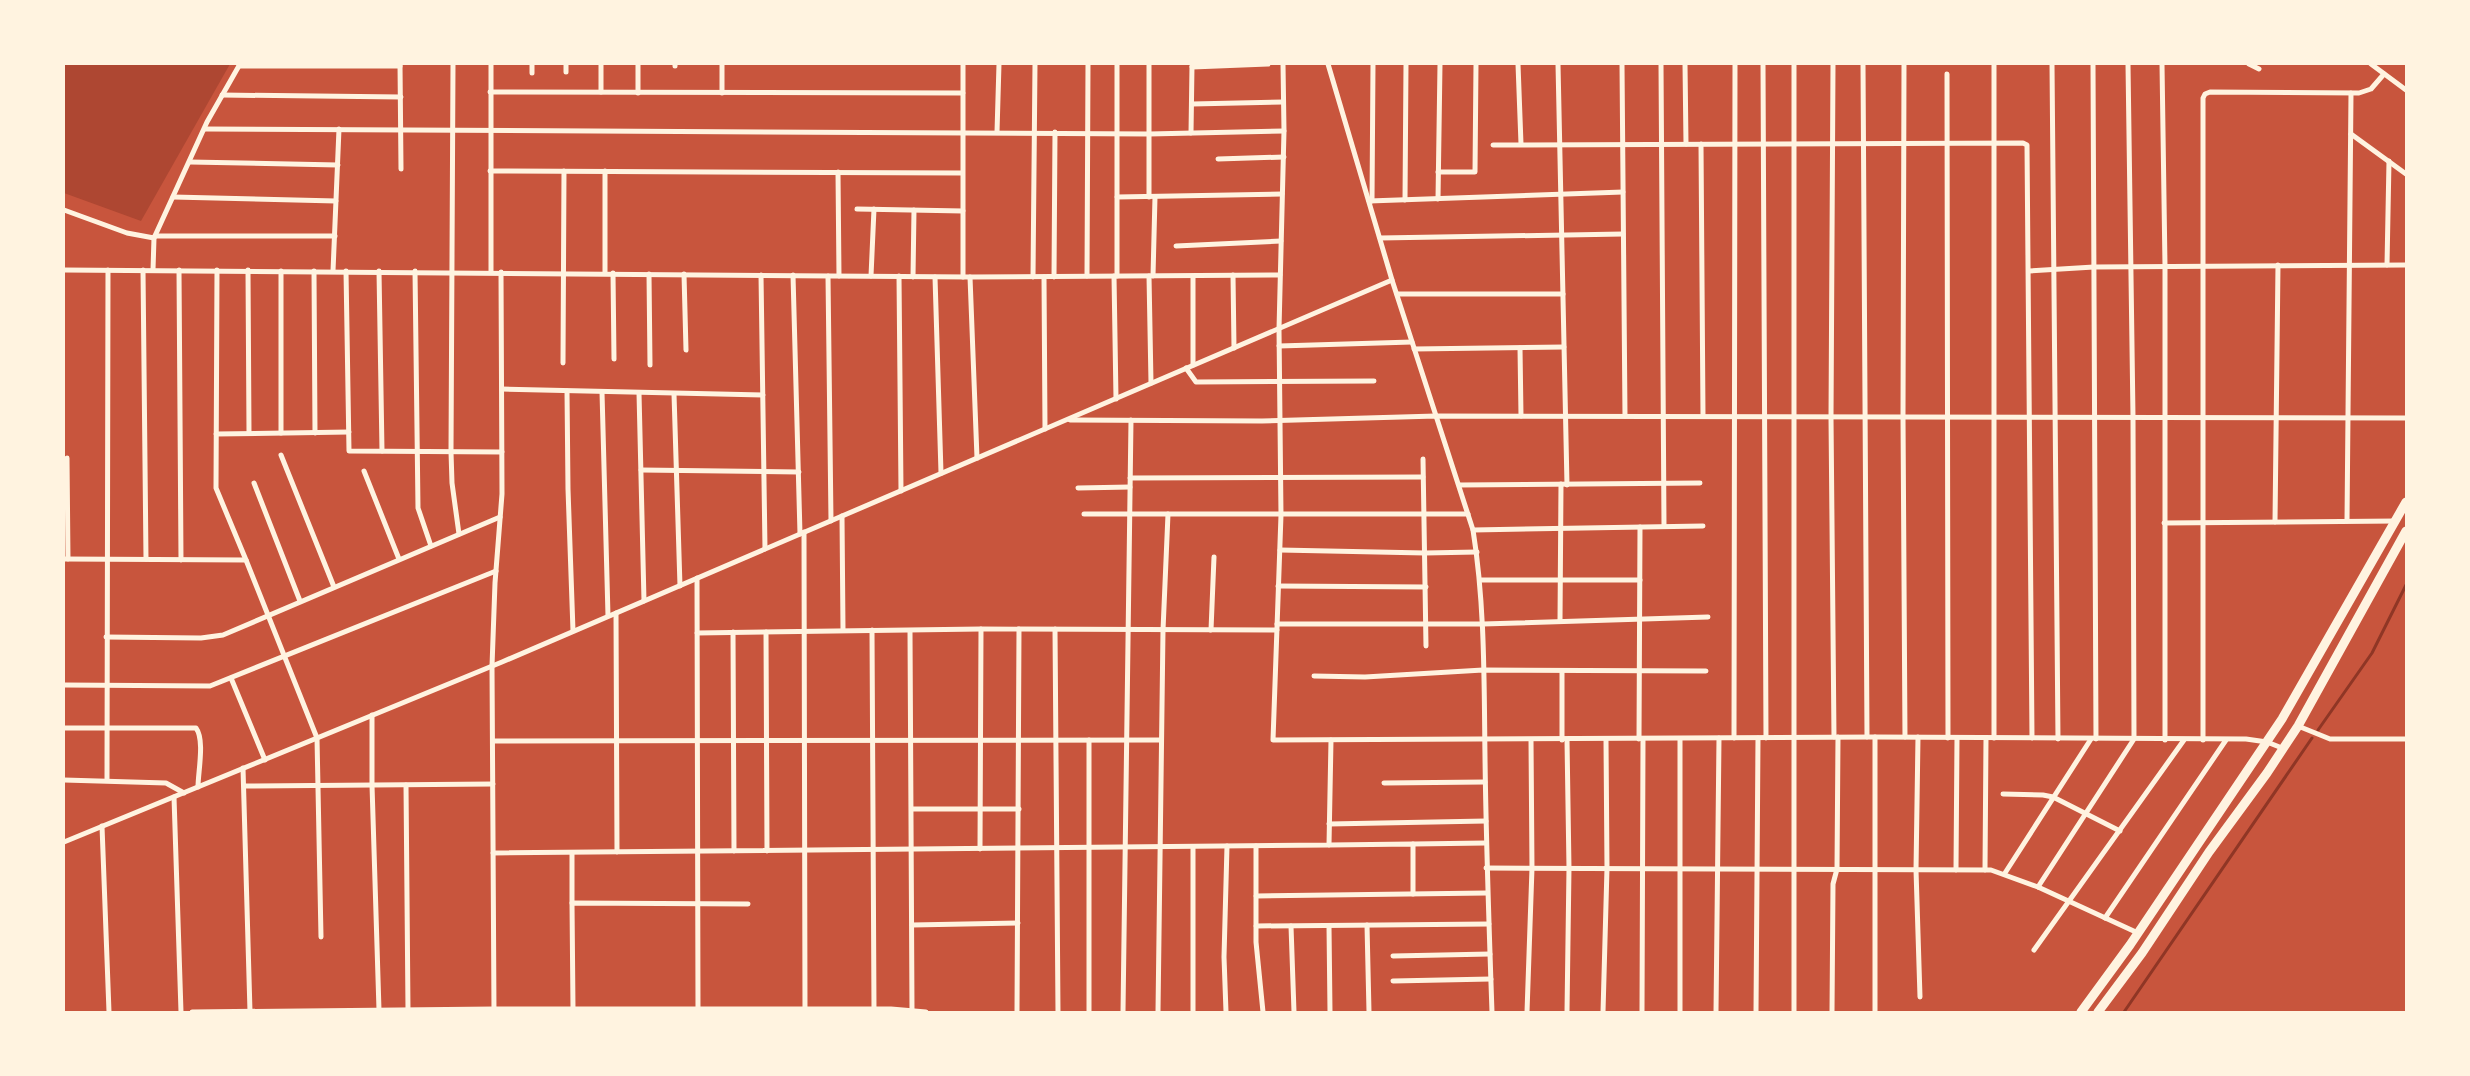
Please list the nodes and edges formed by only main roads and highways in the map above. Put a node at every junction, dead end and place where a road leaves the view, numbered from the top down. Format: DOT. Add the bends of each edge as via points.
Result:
graph roads {
  1 [pos="2406,502"];
  2 [pos="2406,531"];
  3 [pos="2080,1012"];
  4 [pos="2098,1012"];
  1 -- 3 [label="main road" via="2267,742 2138,933"];
  2 -- 4 [label="main road" via="2298,726"];
}
